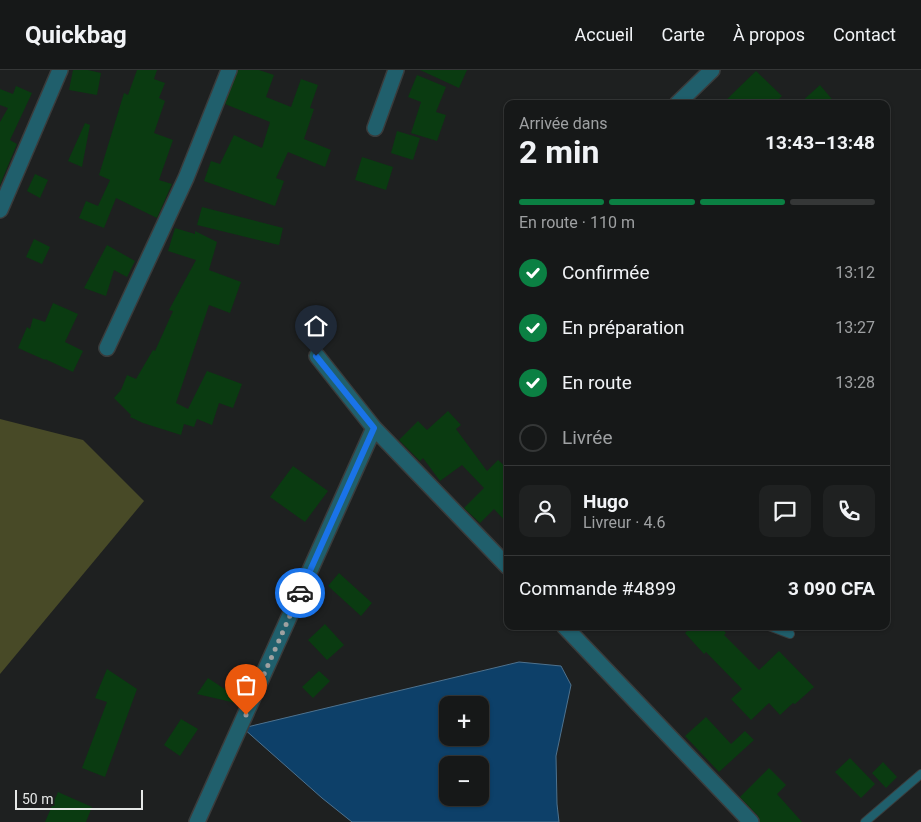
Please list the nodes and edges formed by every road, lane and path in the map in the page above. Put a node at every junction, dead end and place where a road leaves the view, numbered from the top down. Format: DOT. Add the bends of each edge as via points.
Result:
graph roads {
  1 [pos="60,70"];
  2 [pos="229,70"];
  3 [pos="396,70"];
  4 [pos="712,70"];
  5 [pos="681,100"];
  6 [pos="375,128"];
  7 [pos="0,210"];
  8 [pos="107,348"];
  9 [pos="316,356"];
  10 [pos="374,428"];
  11 [pos="504,563"];
  12 [pos="568,630"];
  13 [pos="780,630"];
  14 [pos="790,634"];
  15 [pos="921,774"];
  16 [pos="197,822"];
  17 [pos="751,822"];
  18 [pos="865,822"];
  1 -- 7 [label="street"];
  2 -- 8 [label="street" via="186,178"];
  3 -- 6 [label="street"];
  4 -- 5 [label="street"];
  9 -- 10 [label="street"];
  10 -- 11 [label="street"];
  10 -- 16 [label="street"];
  12 -- 17 [label="street"];
  13 -- 14 [label="lane"];
  15 -- 18 [label="lane"];
}
